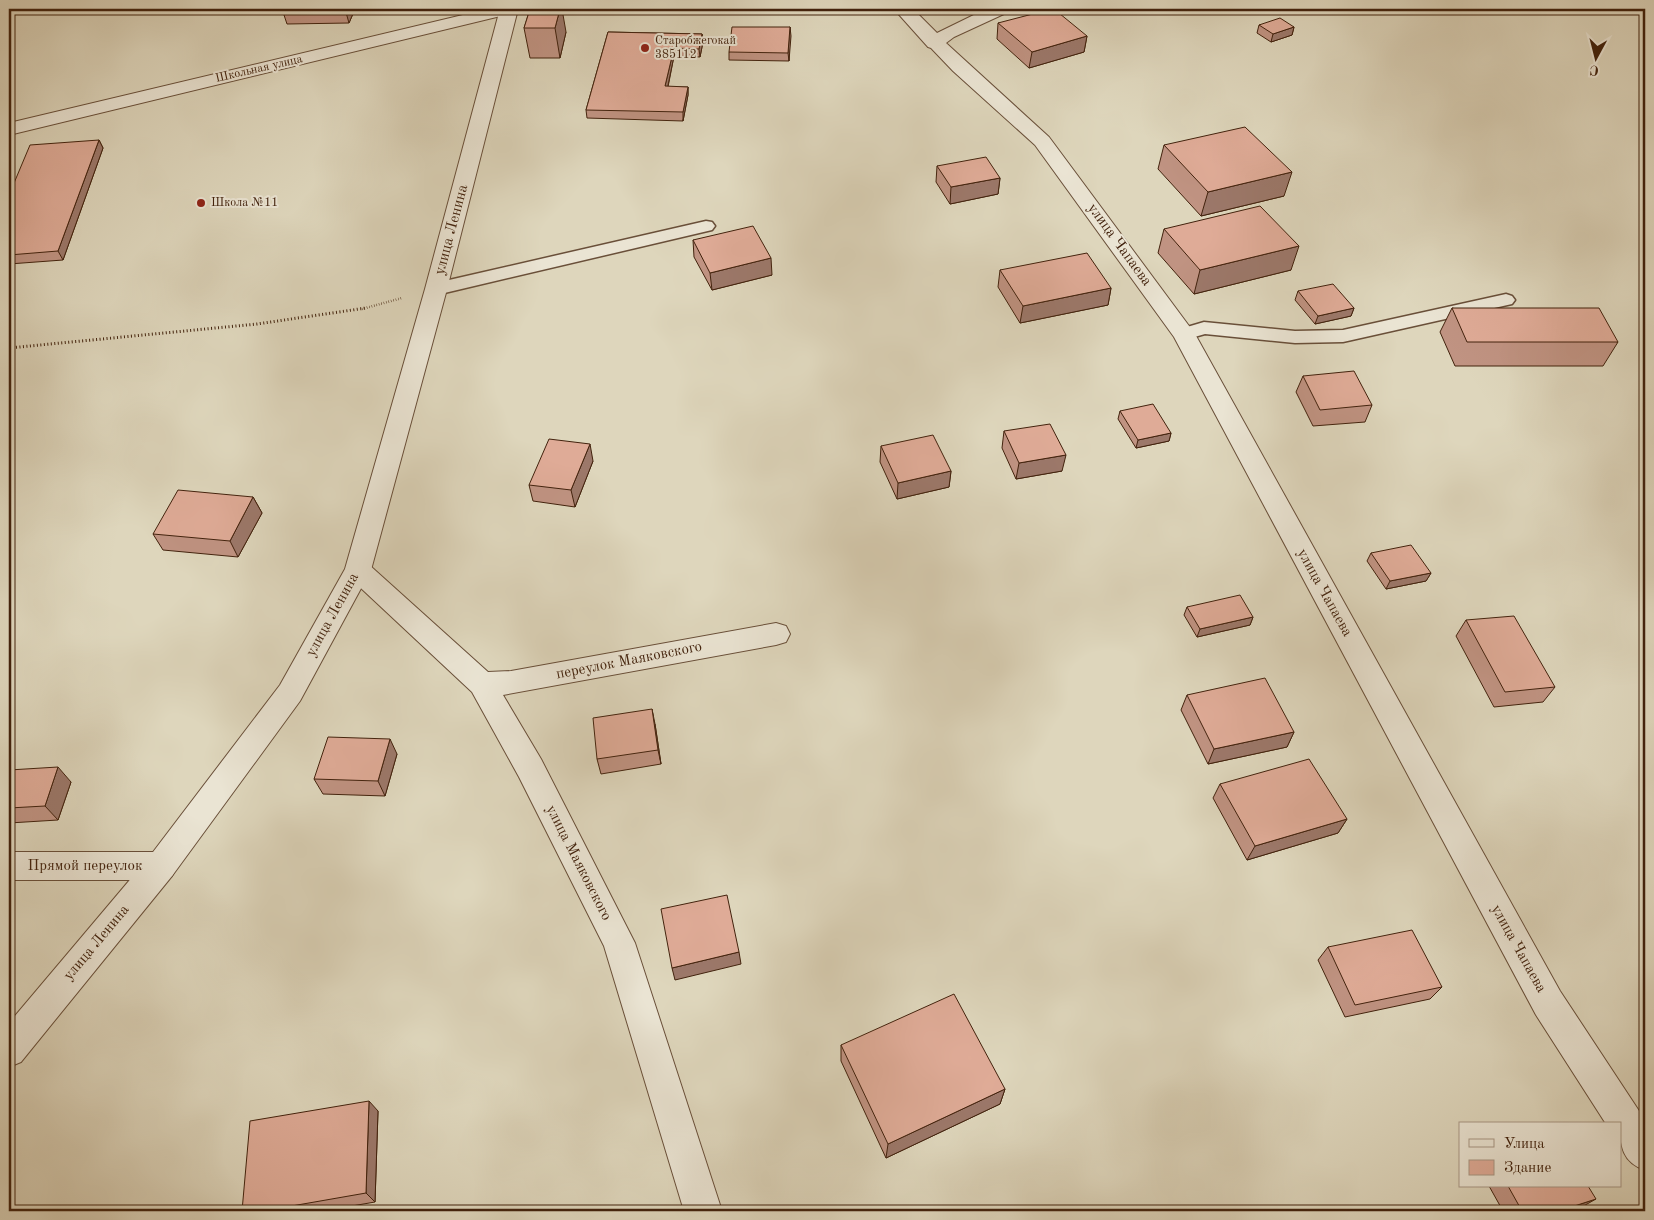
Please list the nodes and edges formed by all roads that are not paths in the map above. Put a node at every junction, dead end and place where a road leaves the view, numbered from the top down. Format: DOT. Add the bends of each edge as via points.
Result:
graph roads {
  1 [pos="509,9"];
  2 [pos="903,9"];
  3 [pos="1000,9"];
  4 [pos="934,43"];
  5 [pos="9,129"];
  6 [pos="706,226"];
  7 [pos="436,289"];
  8 [pos="1506,300"];
  9 [pos="1184,334"];
  10 [pos="358,570"];
  11 [pos="776,634"];
  12 [pos="482,684"];
  13 [pos="9,866"];
  14 [pos="161,866"];
  15 [pos="9,1050"];
  16 [pos="1645,1152"];
  17 [pos="703,1211"];
  1 -- 5 [label="street, Школьная улица"];
  1 -- 7 [label="street, улица Ленина"];
  2 -- 4 [label="street, улица Чапаева"];
  3 -- 4 [label="street"];
  4 -- 9 [label="street, улица Чапаева" via="1042,141"];
  6 -- 7 [label="lane"];
  7 -- 10 [label="street, улица Ленина"];
  8 -- 9 [label="lane" via="1343,336 1295,338 1204,328"];
  9 -- 16 [label="street, улица Чапаева" via="1548,1003"];
  10 -- 12 [label="street, улица Маяковского"];
  10 -- 14 [label="street, улица Ленина" via="290,693"];
  11 -- 12 [label="street, переулок Маяковского" via="511,683"];
  12 -- 17 [label="street, улица Маяковского" via="530,768 619,944"];
  13 -- 14 [label="street, Прямой переулок"];
  14 -- 15 [label="street, улица Ленина"];
}
